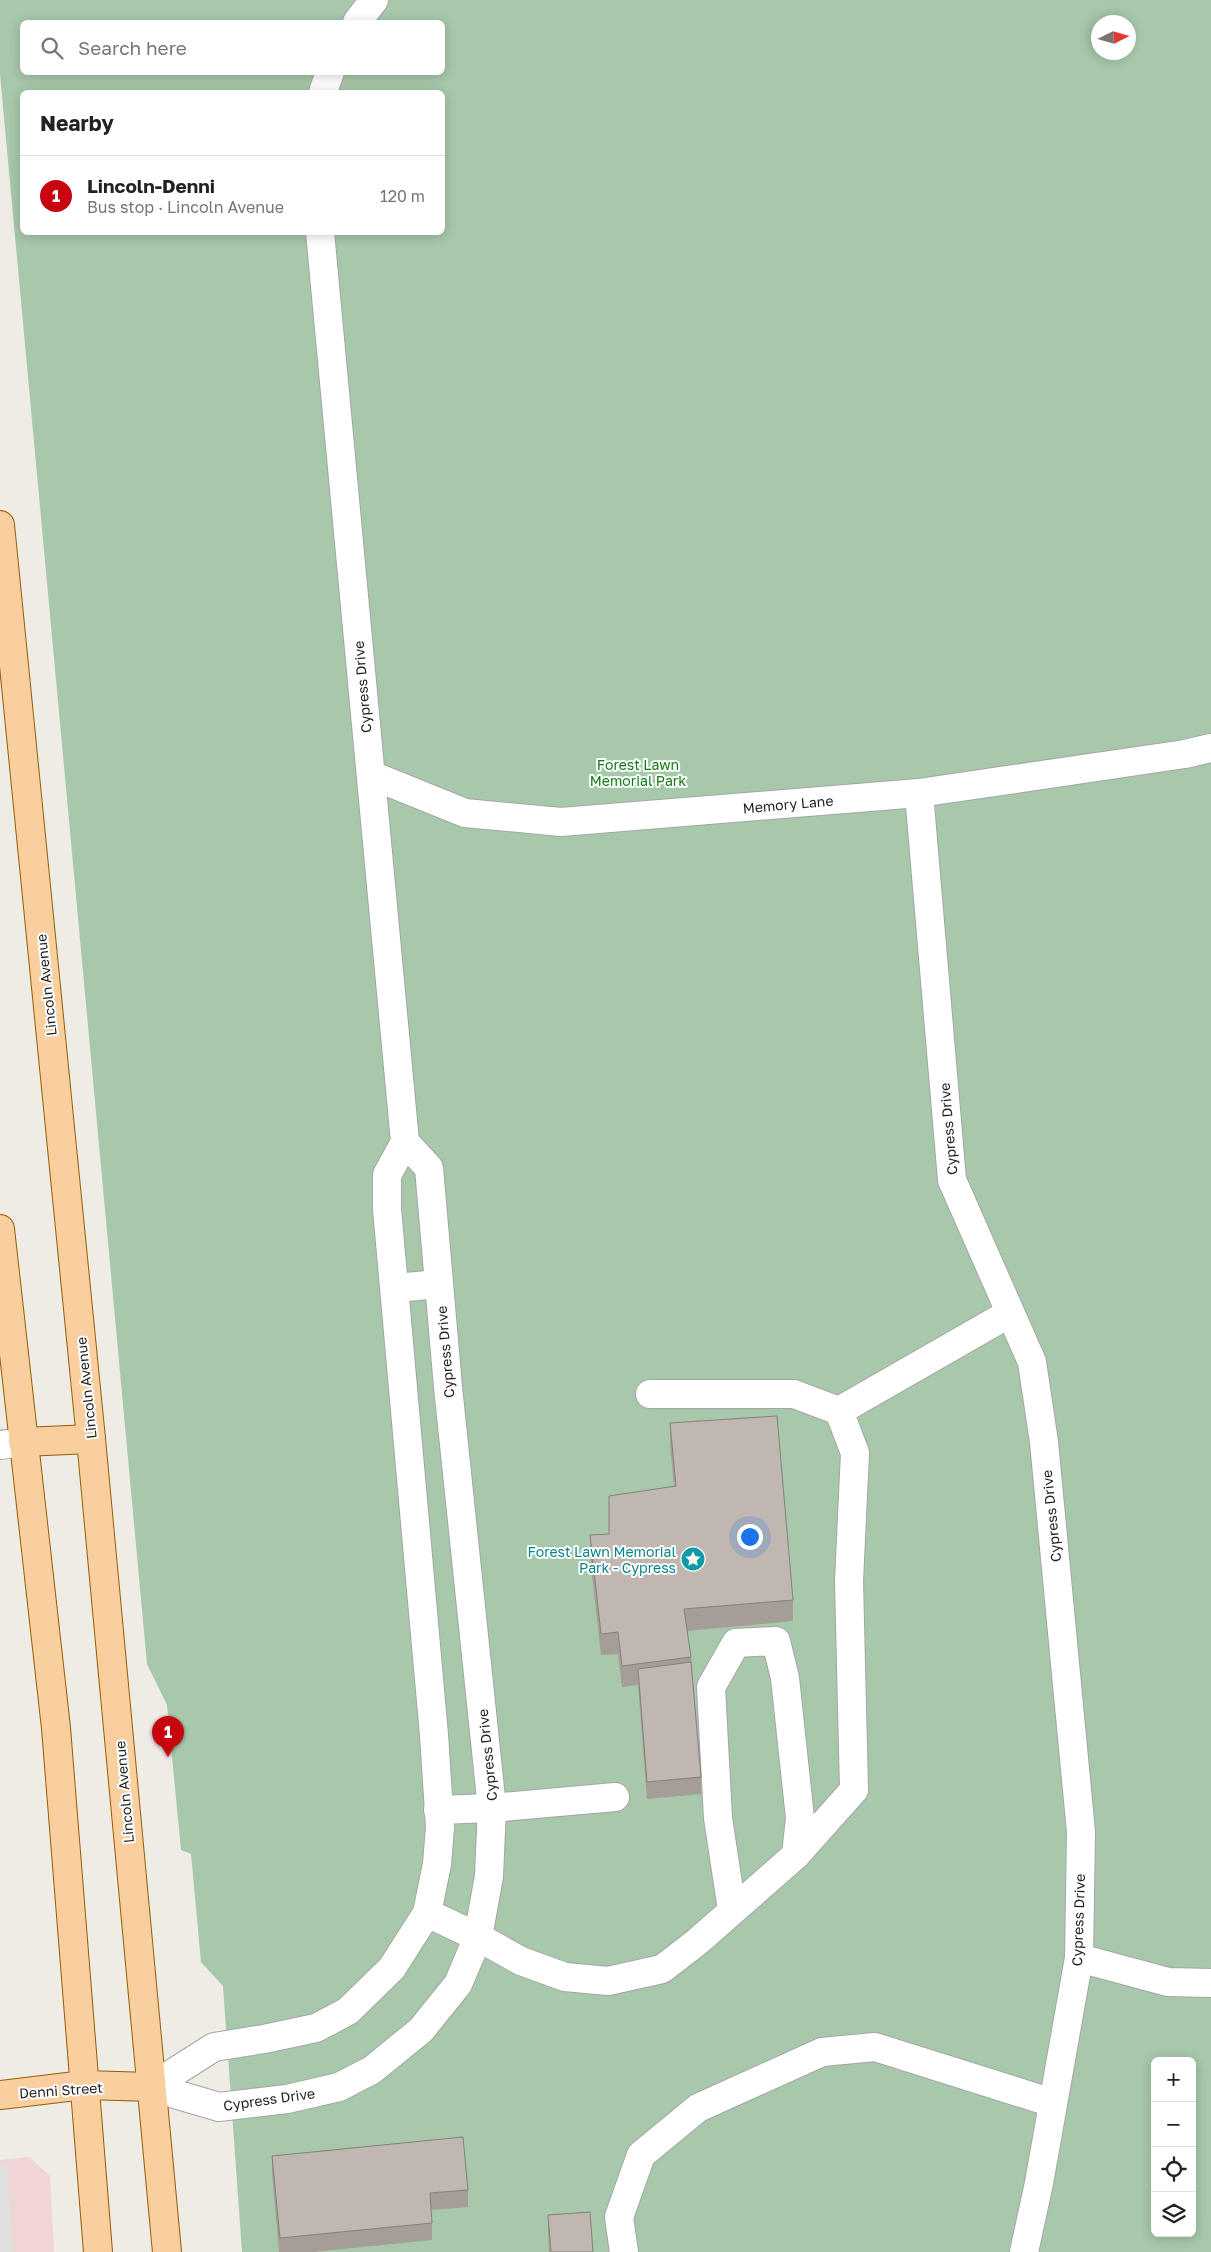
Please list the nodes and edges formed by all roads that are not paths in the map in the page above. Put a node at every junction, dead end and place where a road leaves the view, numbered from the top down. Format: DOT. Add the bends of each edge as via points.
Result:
graph roads {
  1 [pos="374,0"];
  2 [pos="358,20"];
  3 [pos="329,75"];
  4 [pos="324,90"];
  5 [pos="320,235"];
  6 [pos="0,530"];
  7 [pos="1211,748"];
  8 [pos="371,774"];
  9 [pos="919,793"];
  10 [pos="404,1142"];
  11 [pos="0,1229"];
  12 [pos="439,1284"];
  13 [pos="395,1288"];
  14 [pos="1010,1313"];
  15 [pos="650,1394"];
  16 [pos="839,1411"];
  17 [pos="91,1439"];
  18 [pos="11,1444"];
  19 [pos="615,1798"];
  20 [pos="492,1808"];
  21 [pos="438,1810"];
  22 [pos="796,1855"];
  23 [pos="732,1910"];
  24 [pos="427,1913"];
  25 [pos="478,1937"];
  26 [pos="1079,1958"];
  27 [pos="1211,1982"];
  28 [pos="84,2085"];
  29 [pos="151,2087"];
  30 [pos="0,2095"];
  31 [pos="1053,2103"];
  32 [pos="98,2252"];
  33 [pos="167,2252"];
  34 [pos="624,2252"];
  35 [pos="1024,2252"];
  1 -- 2 [label="street"];
  3 -- 4 [label="street"];
  5 -- 8 [label="street, Cypress Drive"];
  6 -- 17 [label="main road, Lincoln Avenue"];
  7 -- 9 [label="street, Memory Lane"];
  8 -- 9 [label="street, Memory Lane" via="464,813 561,822"];
  8 -- 10 [label="street, Cypress Drive"];
  9 -- 14 [label="street, Cypress Drive" via="952,1180"];
  10 -- 12 [label="street, Cypress Drive" via="429,1168"];
  10 -- 13 [label="street" via="387,1175"];
  11 -- 18 [label="main road"];
  12 -- 13 [label="street"];
  12 -- 20 [label="street, Cypress Drive"];
  13 -- 21 [label="street"];
  14 -- 16 [label="street"];
  14 -- 26 [label="street, Cypress Drive" via="1032,1362 1044,1442 1081,1832"];
  15 -- 16 [label="street" via="794,1394"];
  16 -- 22 [label="street" via="855,1453 849,1581 854,1790"];
  17 -- 18 [label="main road"];
  17 -- 29 [label="main road, Lincoln Avenue"];
  18 -- 28 [label="main road" via="56,1728"];
  19 -- 20 [label="street"];
  20 -- 21 [label="street"];
  20 -- 25 [label="street, Cypress Drive" via="489,1876"];
  21 -- 24 [label="street" via="437,1864"];
  22 -- 23 [label="street"];
  22 -- 23 [label="street" via="800,1818 785,1678 776,1640 736,1643 711,1686 718,1818"];
  23 -- 25 [label="street" via="662,1969 608,1981 565,1977 521,1961"];
  24 -- 25 [label="street"];
  24 -- 29 [label="street" via="392,1968 348,2011 316,2028 214,2046"];
  25 -- 29 [label="street, Cypress Drive" via="458,1984 421,2030 372,2070 339,2087 219,2107"];
  26 -- 27 [label="street" via="1168,1982"];
  26 -- 31 [label="street, Cypress Drive"];
  28 -- 29 [label="main road, Denni Street"];
  28 -- 30 [label="main road, Denni Street"];
  28 -- 32 [label="main road"];
  29 -- 33 [label="main road, Lincoln Avenue"];
  31 -- 34 [label="street" via="875,2047 822,2052 698,2108 641,2155 619,2217"];
  31 -- 35 [label="street, Cypress Drive"];
}
